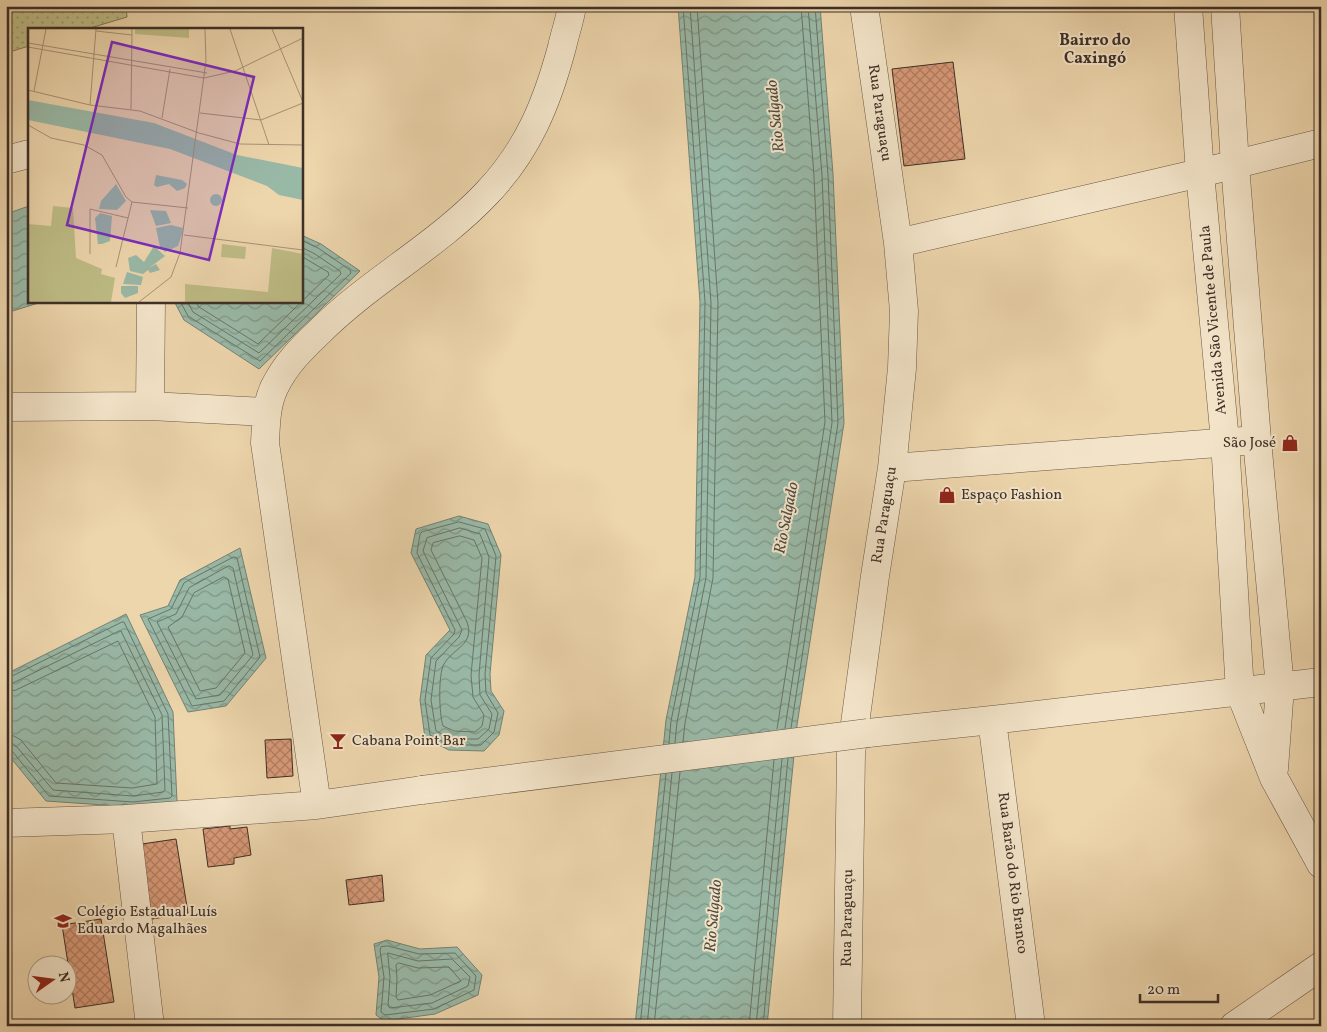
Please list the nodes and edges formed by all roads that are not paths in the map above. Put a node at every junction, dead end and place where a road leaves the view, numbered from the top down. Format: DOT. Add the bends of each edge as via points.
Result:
graph roads {
  1 [pos="572,6"];
  2 [pos="864,6"];
  3 [pos="1188,6"];
  4 [pos="1225,6"];
  5 [pos="1321,143"];
  6 [pos="28,154"];
  7 [pos="6,160"];
  8 [pos="1235,165"];
  9 [pos="1200,173"];
  10 [pos="898,242"];
  11 [pos="151,302"];
  12 [pos="150,406"];
  13 [pos="6,407"];
  14 [pos="266,412"];
  15 [pos="1257,440"];
  16 [pos="1225,441"];
  17 [pos="892,468"];
  18 [pos="1321,682"];
  19 [pos="1280,687"];
  20 [pos="1240,692"];
  21 [pos="992,720"];
  22 [pos="1274,778"];
  23 [pos="317,805"];
  24 [pos="126,819"];
  25 [pos="6,823"];
  26 [pos="1321,864"];
  27 [pos="1321,966"];
  28 [pos="150,1026"];
  29 [pos="846,1026"];
  30 [pos="1031,1026"];
  31 [pos="1234,1026"];
  1 -- 14 [label="street" via="554,76 536,123 513,163 455,223 340,311 292,358 274,388"];
  2 -- 10 [label="street, Rua Paraguaçu"];
  3 -- 9 [label="street, Avenida São Vicente de Paula"];
  4 -- 8 [label="street"];
  5 -- 8 [label="street"];
  6 -- 7 [label="street"];
  8 -- 9 [label="street"];
  8 -- 15 [label="street"];
  9 -- 10 [label="street"];
  9 -- 16 [label="street, Avenida São Vicente de Paula"];
  10 -- 17 [label="street, Rua Paraguaçu" via="904,311"];
  11 -- 12 [label="street"];
  12 -- 13 [label="street"];
  12 -- 14 [label="street"];
  14 -- 23 [label="street" via="265,443"];
  15 -- 16 [label="street"];
  15 -- 19 [label="street"];
  16 -- 17 [label="street"];
  16 -- 20 [label="street, Avenida São Vicente de Paula"];
  17 -- 29 [label="street, Rua Paraguaçu" via="851,753"];
  18 -- 19 [label="street"];
  19 -- 20 [label="street"];
  19 -- 22 [label="street"];
  20 -- 21 [label="street"];
  20 -- 22 [label="street, Avenida São Vicente de Paula"];
  21 -- 23 [label="street, bridge" via="868,733"];
  21 -- 30 [label="street, Rua Barão do Rio Branco"];
  22 -- 26 [label="street, Avenida São Vicente de Paula"];
  23 -- 24 [label="street"];
  24 -- 25 [label="street"];
  24 -- 28 [label="street"];
  27 -- 31 [label="street"];
}
